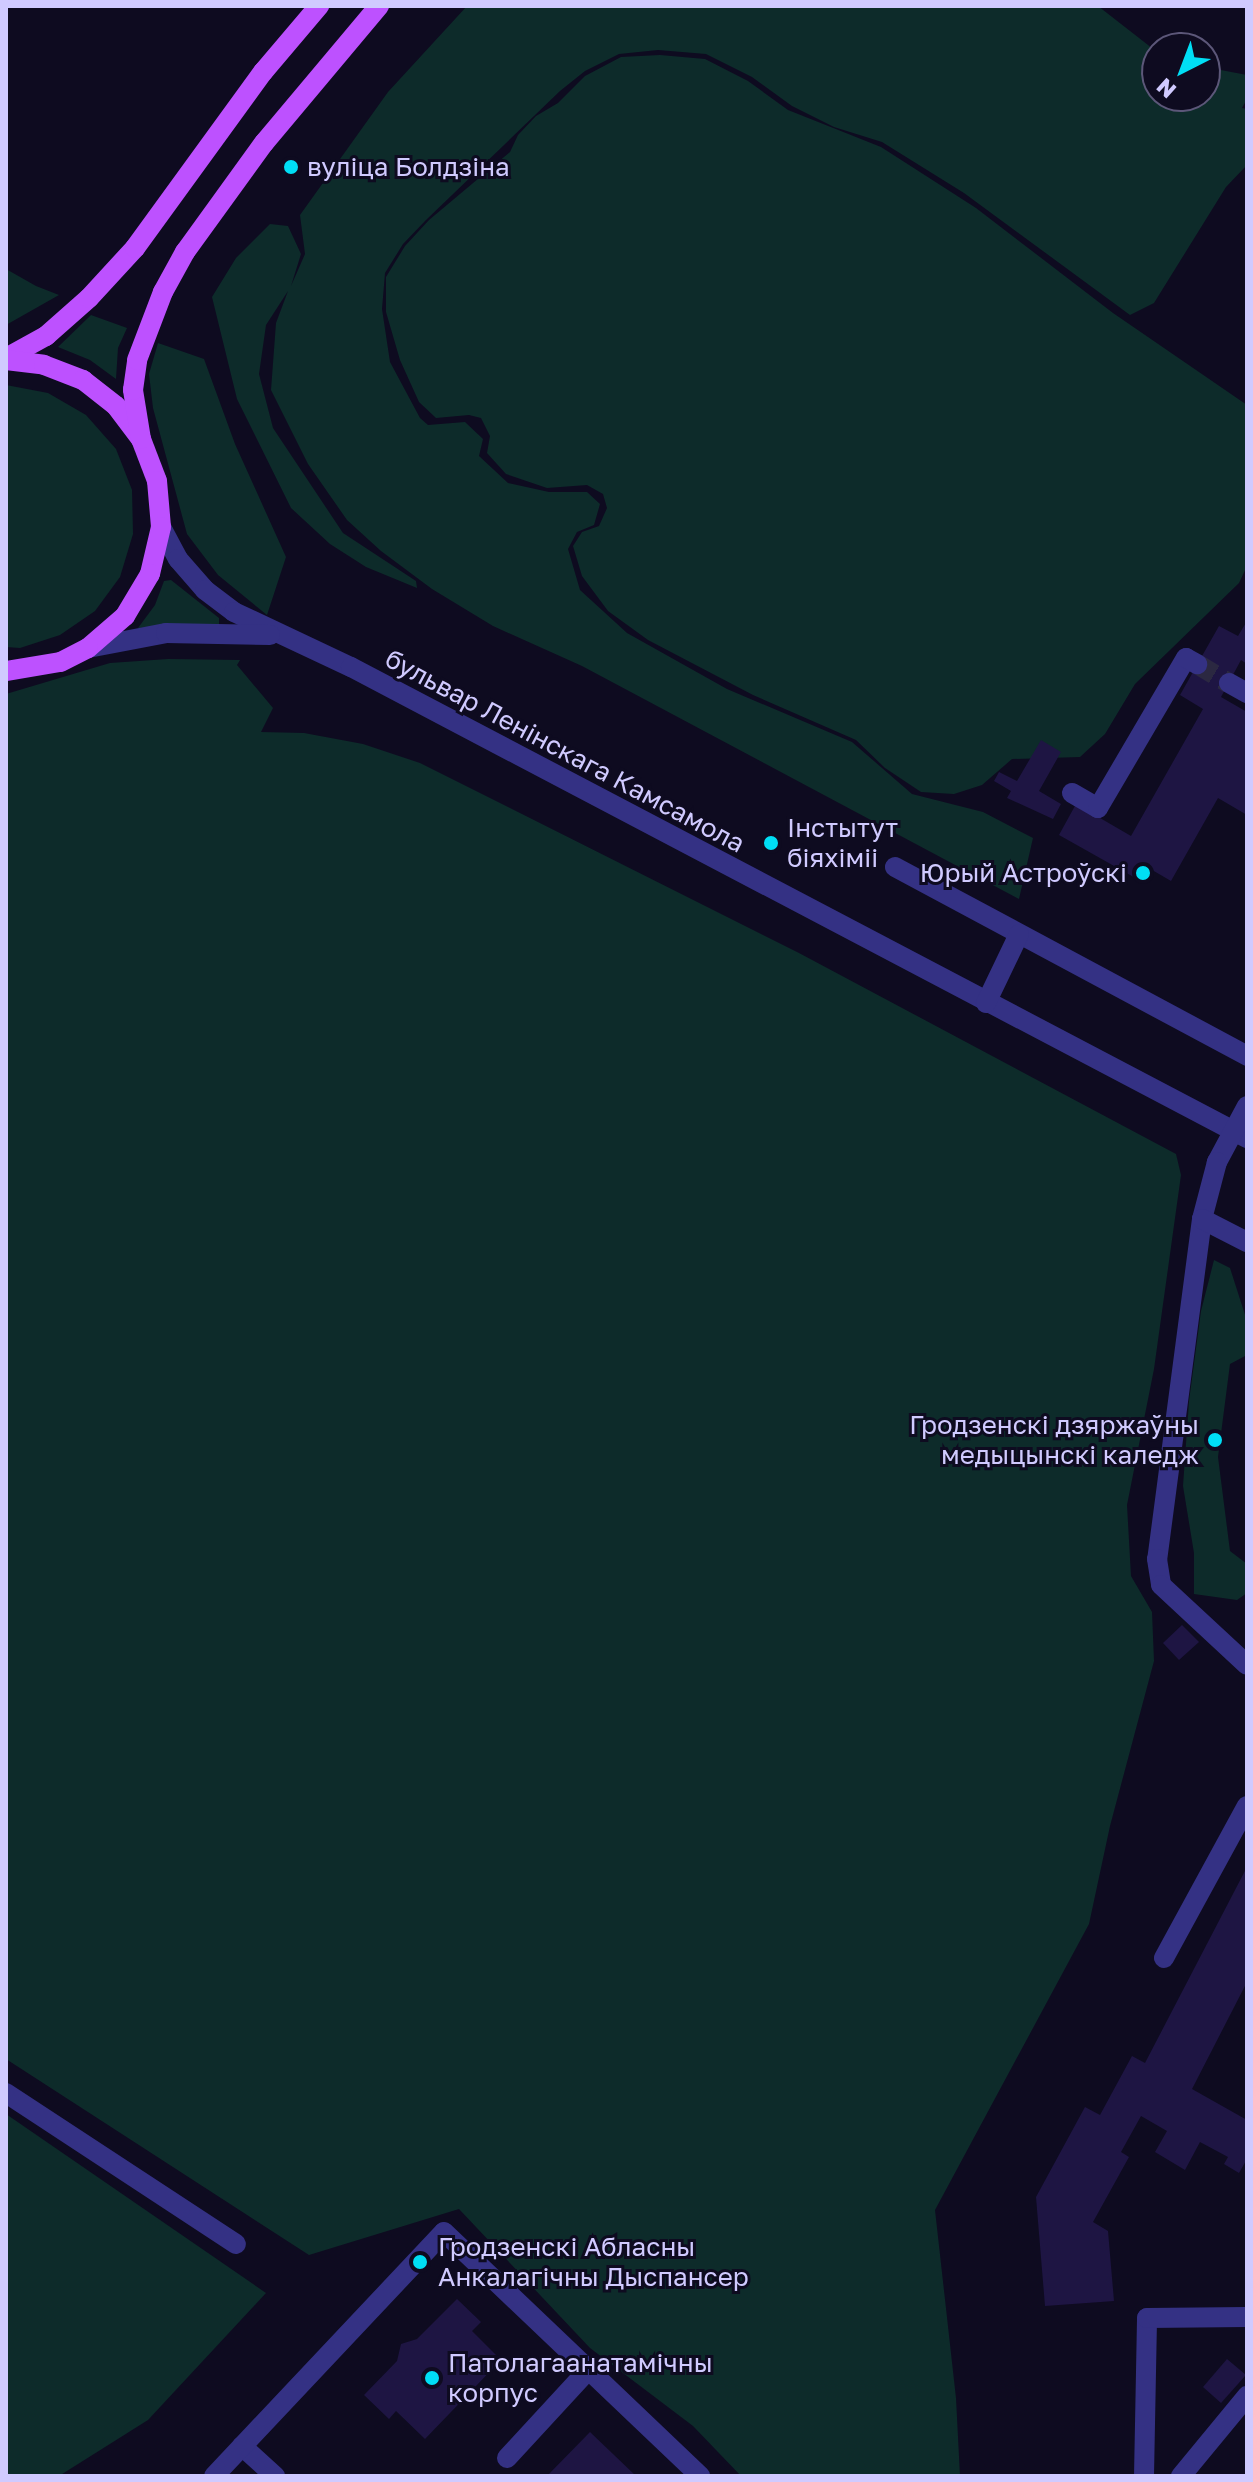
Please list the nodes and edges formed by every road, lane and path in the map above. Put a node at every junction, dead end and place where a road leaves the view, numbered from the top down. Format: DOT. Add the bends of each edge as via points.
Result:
graph roads {
  1 [pos="319,6"];
  2 [pos="379,6"];
  3 [pos="6,359"];
  4 [pos="141,439"];
  5 [pos="161,527"];
  6 [pos="281,636"];
  7 [pos="88,648"];
  8 [pos="1197,664"];
  9 [pos="6,671"];
  10 [pos="1229,683"];
  11 [pos="1247,693"];
  12 [pos="1072,793"];
  13 [pos="895,867"];
  14 [pos="1019,934"];
  15 [pos="986,1003"];
  16 [pos="1247,1056"];
  17 [pos="1247,1106"];
  18 [pos="1240,1135"];
  19 [pos="1202,1219"];
  20 [pos="1247,1242"];
  21 [pos="1247,1665"];
  22 [pos="1247,1806"];
  23 [pos="1164,1958"];
  24 [pos="6,2093"];
  25 [pos="236,2244"];
  26 [pos="1247,2317"];
  27 [pos="589,2369"];
  28 [pos="1247,2396"];
  29 [pos="242,2446"];
  30 [pos="507,2458"];
  31 [pos="214,2476"];
  32 [pos="275,2476"];
  33 [pos="700,2476"];
  34 [pos="1144,2476"];
  35 [pos="1181,2476"];
  1 -- 3 [label="main road" via="263,72 135,248 46,336"];
  2 -- 4 [label="main road" via="280,122 178,266 137,360 133,390"];
  3 -- 4 [label="main road" via="44,365 83,380 116,406"];
  4 -- 5 [label="main road" via="157,481"];
  5 -- 6 [label="street, бульвар Ленінскага Камсамола" via="178,559 205,590"];
  5 -- 7 [label="main road" via="144,585 125,616"];
  6 -- 7 [label="street, бульвар Ленінскага Камсамола" via="166,633"];
  6 -- 15 [label="street, бульвар Ленінскага Камсамола" via="365,675"];
  7 -- 9 [label="main road" via="60,662"];
  8 -- 12 [label="street" via="1186,658 1098,808"];
  10 -- 11 [label="street"];
  13 -- 14 [label="street"];
  14 -- 15 [label="street"];
  14 -- 16 [label="street"];
  15 -- 18 [label="street, бульвар Ленінскага Камсамола"];
  17 -- 18 [label="street"];
  18 -- 19 [label="street" via="1217,1162"];
  19 -- 20 [label="street"];
  19 -- 21 [label="street" via="1157,1559 1161,1585"];
  22 -- 23 [label="street"];
  24 -- 25 [label="street"];
  26 -- 34 [label="street" via="1147,2318"];
  27 -- 29 [label="street" via="444,2232"];
  27 -- 30 [label="street"];
  27 -- 33 [label="street"];
  28 -- 35 [label="street"];
  29 -- 31 [label="street"];
  29 -- 32 [label="street"];
}
